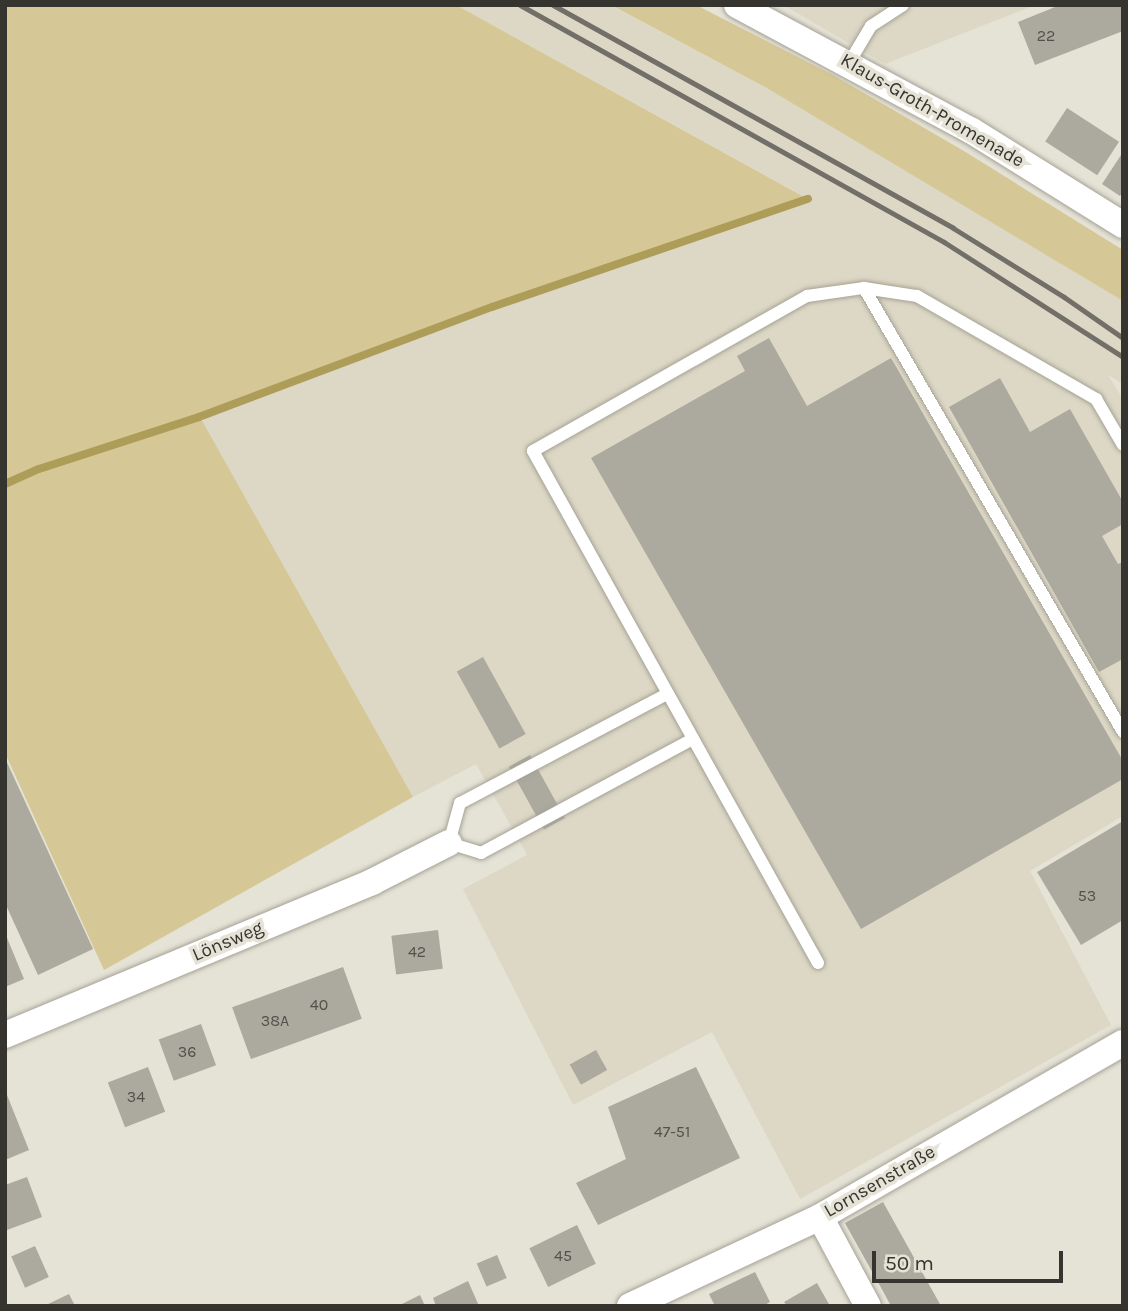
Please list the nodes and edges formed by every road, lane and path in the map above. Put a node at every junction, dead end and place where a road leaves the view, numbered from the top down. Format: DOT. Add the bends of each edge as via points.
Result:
graph roads {
  1 [pos="737,5"];
  2 [pos="904,5"];
  3 [pos="849,63"];
  4 [pos="1123,225"];
  5 [pos="864,288"];
  6 [pos="1123,445"];
  7 [pos="667,694"];
  8 [pos="1123,733"];
  9 [pos="693,739"];
  10 [pos="449,844"];
  11 [pos="818,963"];
  12 [pos="5,1035"];
  13 [pos="1123,1043"];
  14 [pos="820,1217"];
  15 [pos="630,1306"];
  16 [pos="867,1306"];
  1 -- 3 [label="street, Klaus-Groth-Promenade"];
  2 -- 3 [label="lane" via="870,26"];
  3 -- 4 [label="street, Klaus-Groth-Promenade" via="972,131"];
  5 -- 6 [label="lane" via="917,296 1096,399"];
  5 -- 7 [label="lane" via="807,296 533,451"];
  5 -- 8 [label="lane"];
  7 -- 9 [label="lane"];
  7 -- 10 [label="lane" via="460,803"];
  9 -- 10 [label="lane" via="481,853"];
  9 -- 11 [label="lane"];
  10 -- 12 [label="street, Lönsweg" via="372,882"];
  13 -- 14 [label="street, Lornsenstraße"];
  14 -- 15 [label="street, Lornsenstraße"];
  14 -- 16 [label="street"];
}
